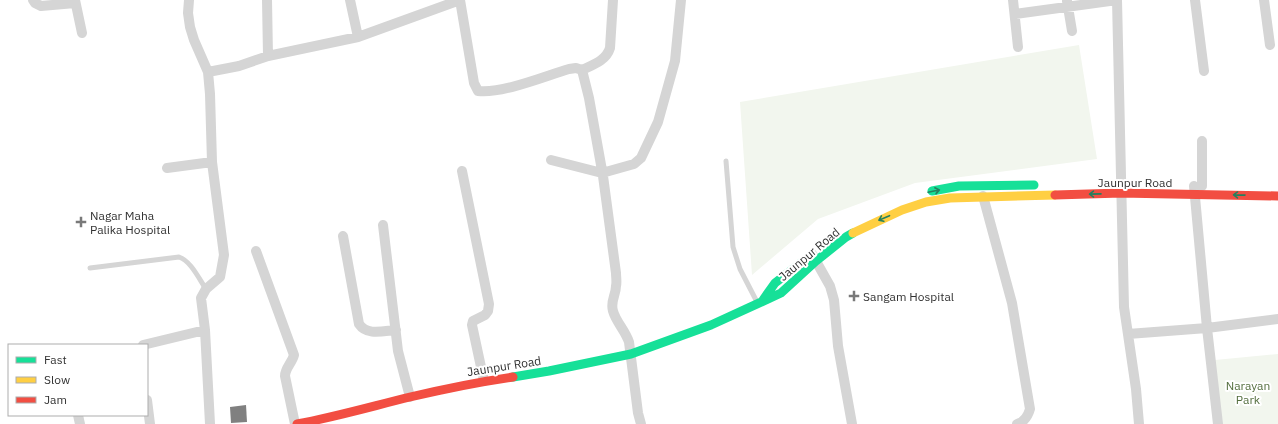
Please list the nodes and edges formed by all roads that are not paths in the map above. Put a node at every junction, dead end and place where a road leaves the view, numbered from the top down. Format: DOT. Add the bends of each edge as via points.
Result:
graph roads {
  1 [pos="33,0"];
  2 [pos="189,0"];
  3 [pos="267,0"];
  4 [pos="350,0"];
  5 [pos="460,0"];
  6 [pos="613,0"];
  7 [pos="681,0"];
  8 [pos="1013,0"];
  9 [pos="1117,0"];
  10 [pos="1195,0"];
  11 [pos="1264,0"];
  12 [pos="75,2"];
  13 [pos="1068,3"];
  14 [pos="1015,14"];
  15 [pos="1072,30"];
  16 [pos="82,33"];
  17 [pos="358,37"];
  18 [pos="1270,46"];
  19 [pos="1018,47"];
  20 [pos="268,56"];
  21 [pos="582,70"];
  22 [pos="1204,71"];
  23 [pos="208,72"];
  24 [pos="1202,142"];
  25 [pos="551,160"];
  26 [pos="726,161"];
  27 [pos="212,162"];
  28 [pos="167,168"];
  29 [pos="462,171"];
  30 [pos="602,173"];
  31 [pos="1043,185"];
  32 [pos="1074,185"];
  33 [pos="1271,187"];
  34 [pos="1121,189"];
  35 [pos="1197,189"];
  36 [pos="920,194"];
  37 [pos="983,196"];
  38 [pos="1278,196"];
  39 [pos="383,226"];
  40 [pos="838,232"];
  41 [pos="343,236"];
  42 [pos="256,251"];
  43 [pos="814,257"];
  44 [pos="90,268"];
  45 [pos="206,289"];
  46 [pos="760,301"];
  47 [pos="1278,319"];
  48 [pos="1207,328"];
  49 [pos="205,330"];
  50 [pos="396,330"];
  51 [pos="1128,334"];
  52 [pos="148,344"];
  53 [pos="631,354"];
  54 [pos="484,381"];
  55 [pos="410,396"];
  56 [pos="148,408"];
  57 [pos="150,424"];
  58 [pos="210,424"];
  59 [pos="296,424"];
  60 [pos="641,424"];
  61 [pos="852,424"];
  62 [pos="1017,424"];
  63 [pos="1139,424"];
  64 [pos="1218,424"];
  1 -- 12 [label="street" via="41,6"];
  2 -- 23 [label="street" via="190,27"];
  3 -- 20 [label="street"];
  4 -- 17 [label="street"];
  5 -- 17 [label="street"];
  5 -- 21 [label="street" via="474,83 478,91 501,90 569,69"];
  6 -- 21 [label="street" via="608,54"];
  7 -- 30 [label="street" via="675,60 658,122 650,140 641,158 634,164"];
  8 -- 14 [label="street"];
  9 -- 13 [label="street"];
  9 -- 34 [label="street"];
  10 -- 22 [label="street"];
  11 -- 18 [label="street"];
  12 -- 16 [label="street"];
  13 -- 14 [label="street"];
  13 -- 15 [label="street"];
  14 -- 19 [label="street"];
  17 -- 20 [label="street"];
  20 -- 23 [label="street" via="239,66"];
  21 -- 30 [label="street"];
  23 -- 27 [label="street"];
  24 -- 35 [label="street"];
  25 -- 30 [label="street"];
  26 -- 46 [label="lane" via="733,247 740,269"];
  27 -- 28 [label="street"];
  27 -- 45 [label="street" via="224,255 220,277"];
  29 -- 54 [label="street" via="489,304 485,315 472,321"];
  30 -- 53 [label="street" via="616,273 612,310 626,333"];
  36 -- 31 [label="street, one-way" via="959,186"];
  32 -- 34 [label="street"];
  33 -- 35 [label="street"];
  34 -- 35 [label="street"];
  34 -- 37 [label="street, Jaunpur Road, one-way"];
  34 -- 51 [label="street" via="1124,307"];
  38 -- 35 [label="street, one-way"];
  35 -- 48 [label="street"];
  37 -- 43 [label="street, Jaunpur Road, one-way" via="926,202 902,210 858,230"];
  37 -- 62 [label="street" via="1012,303 1030,409 1028,416"];
  39 -- 50 [label="street"];
  40 -- 43 [label="street"];
  41 -- 50 [label="street" via="359,324 368,332"];
  42 -- 59 [label="street" via="294,355 285,376"];
  43 -- 46 [label="street" via="775,283"];
  43 -- 61 [label="street" via="830,286 834,300 838,346"];
  44 -- 45 [label="lane" via="179,257 184,258"];
  45 -- 49 [label="street" via="201,298"];
  46 -- 53 [label="street, Jaunpur Road" via="710,325"];
  47 -- 48 [label="street"];
  48 -- 51 [label="street"];
  48 -- 64 [label="street"];
  49 -- 52 [label="street"];
  49 -- 58 [label="street"];
  50 -- 55 [label="street" via="401,364"];
  51 -- 63 [label="street"];
  53 -- 54 [label="street, Jaunpur Road"];
  53 -- 60 [label="street"];
  54 -- 55 [label="street, Jaunpur Road"];
  55 -- 59 [label="street, Jaunpur Road"];
  56 -- 57 [label="street"];
}
